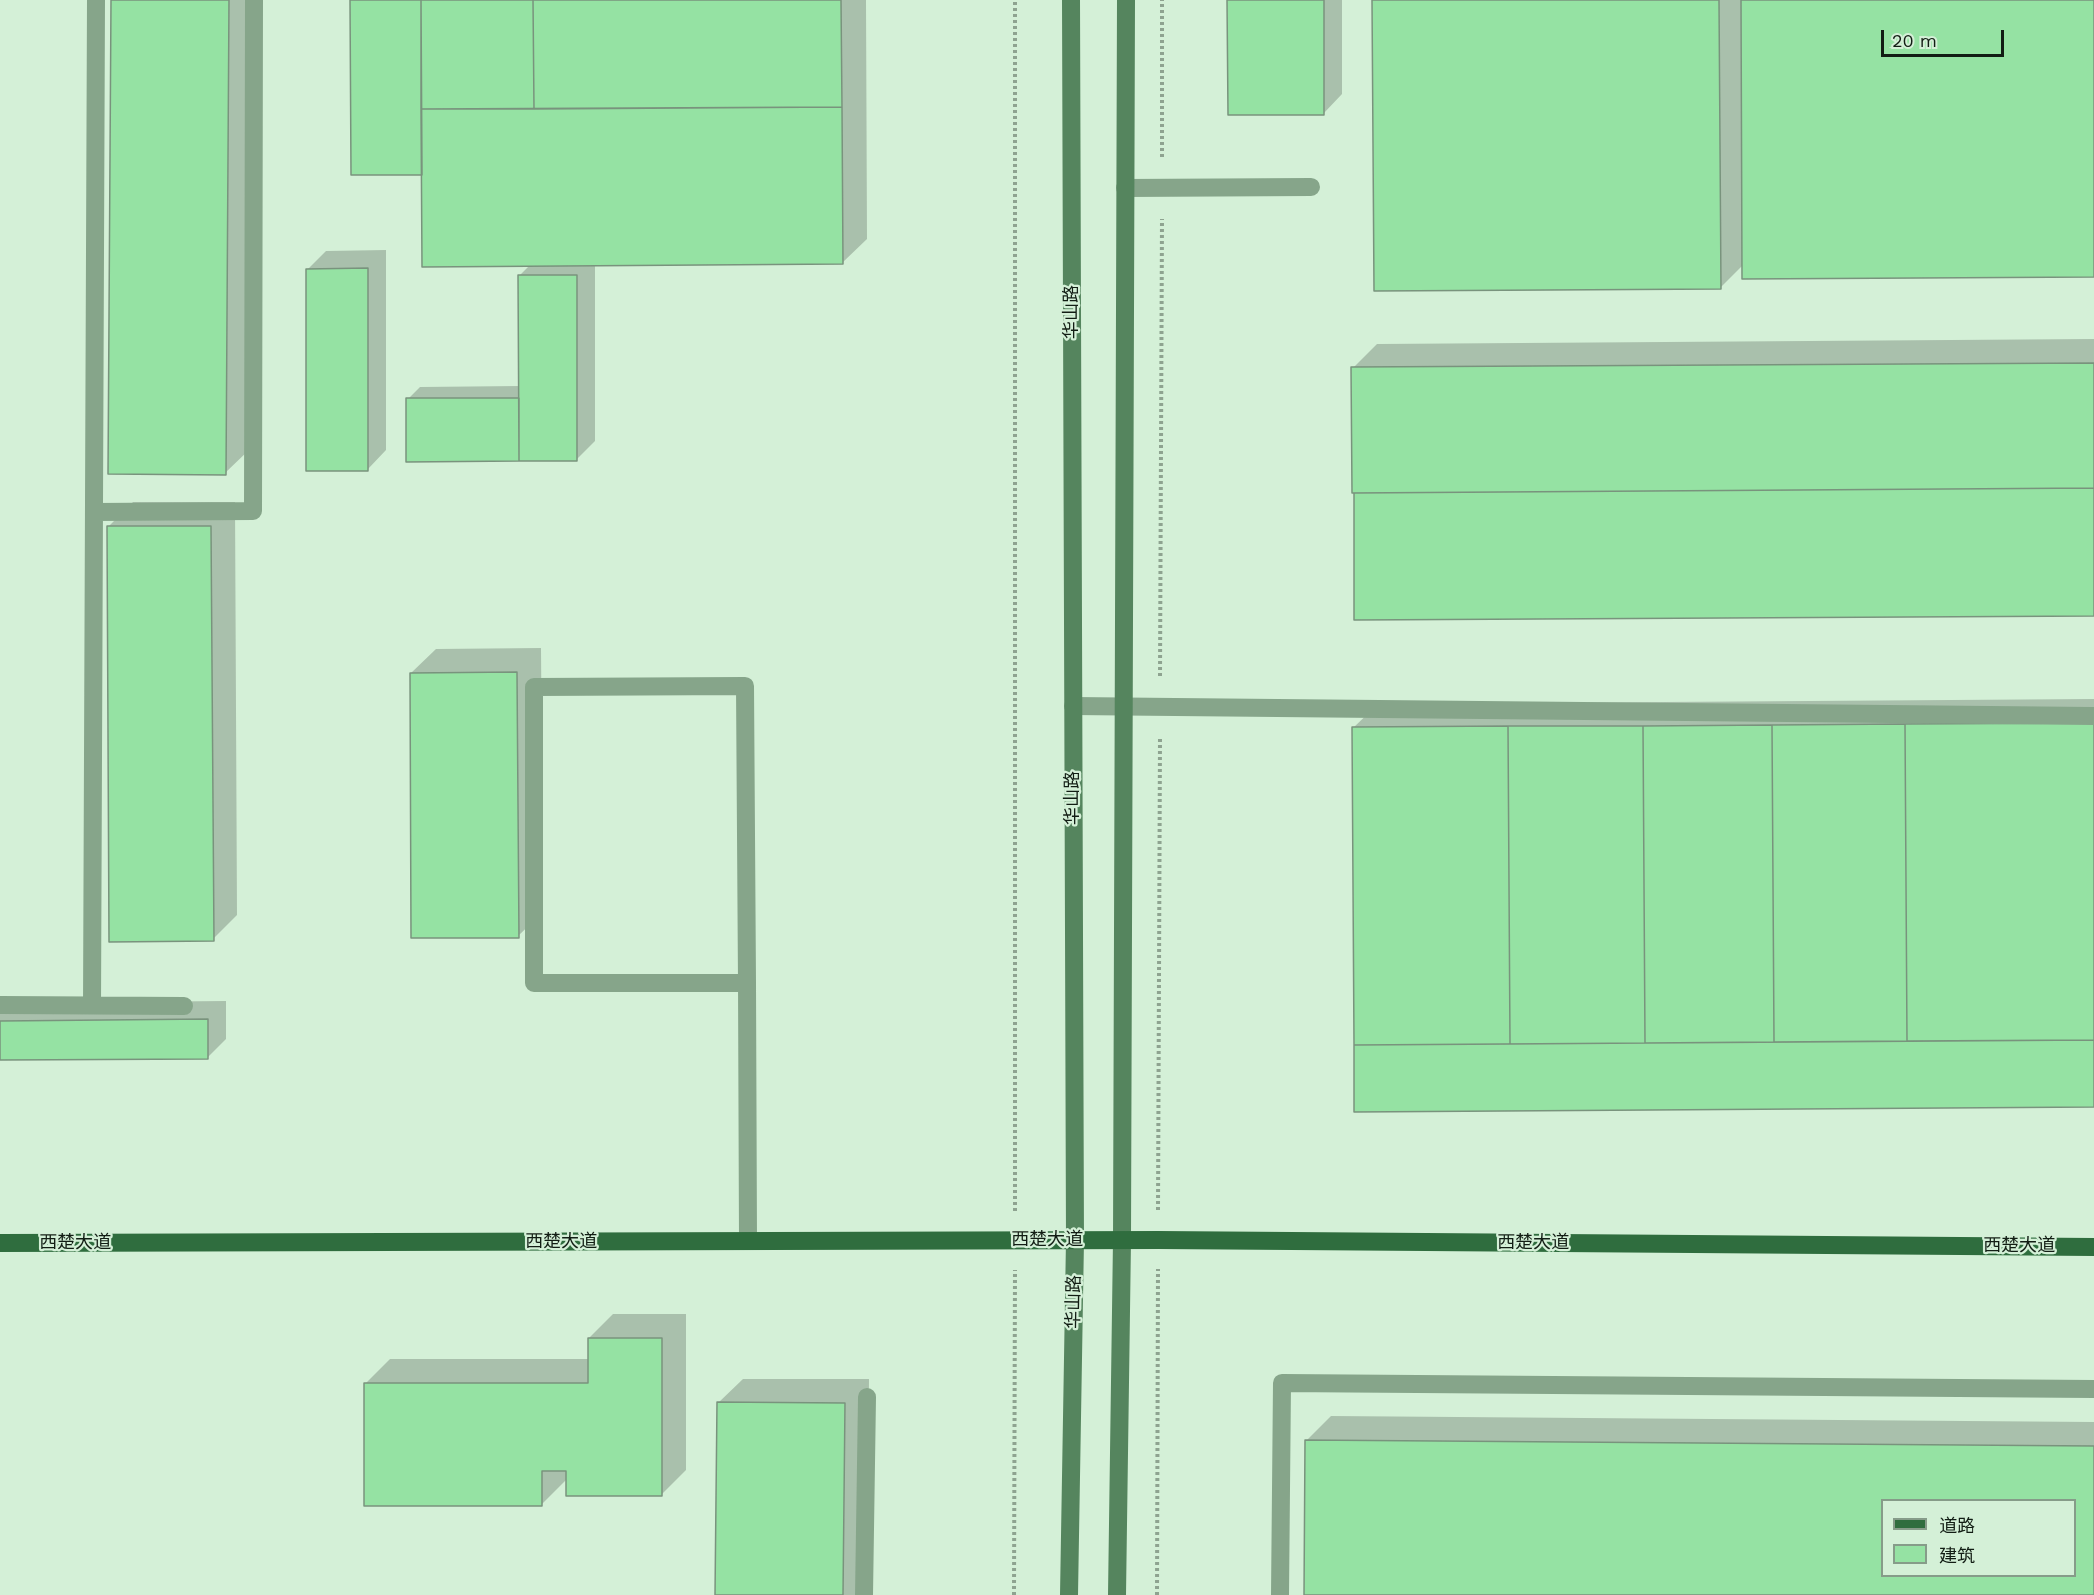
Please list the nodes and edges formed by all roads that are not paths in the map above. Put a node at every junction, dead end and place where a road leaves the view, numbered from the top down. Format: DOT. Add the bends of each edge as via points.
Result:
graph roads {
  1 [pos="96,0"];
  2 [pos="254,0"];
  3 [pos="1071,0"];
  4 [pos="1126,0"];
  5 [pos="1311,187"];
  6 [pos="1125,188"];
  7 [pos="94,512"];
  8 [pos="1073,706"];
  9 [pos="1124,707"];
  10 [pos="2094,716"];
  11 [pos="747,983"];
  12 [pos="0,1005"];
  13 [pos="92,1005"];
  14 [pos="184,1006"];
  15 [pos="1074,1240"];
  16 [pos="1122,1240"];
  17 [pos="748,1241"];
  18 [pos="0,1243"];
  19 [pos="2094,1246"];
  20 [pos="2094,1389"];
  21 [pos="867,1397"];
  22 [pos="864,1595"];
  23 [pos="1069,1595"];
  24 [pos="1117,1595"];
  25 [pos="1280,1595"];
  1 -- 7 [label="lane"];
  2 -- 7 [label="lane" via="253,512"];
  3 -- 8 [label="street, 华山路"];
  4 -- 6 [label="street"];
  5 -- 6 [label="lane"];
  6 -- 9 [label="street"];
  7 -- 13 [label="lane"];
  8 -- 9 [label="lane"];
  8 -- 15 [label="street, 华山路"];
  9 -- 10 [label="lane"];
  9 -- 16 [label="street"];
  11 -- 11 [label="lane" via="745,686 534,687 534,983"];
  11 -- 17 [label="lane"];
  12 -- 13 [label="lane"];
  13 -- 14 [label="lane"];
  15 -- 16 [label="main road, 西楚大道"];
  15 -- 17 [label="main road, 西楚大道"];
  15 -- 23 [label="street, 华山路"];
  16 -- 19 [label="main road, 西楚大道"];
  16 -- 24 [label="street"];
  17 -- 18 [label="main road, 西楚大道"];
  20 -- 25 [label="lane" via="1282,1383"];
  21 -- 22 [label="lane"];
}
